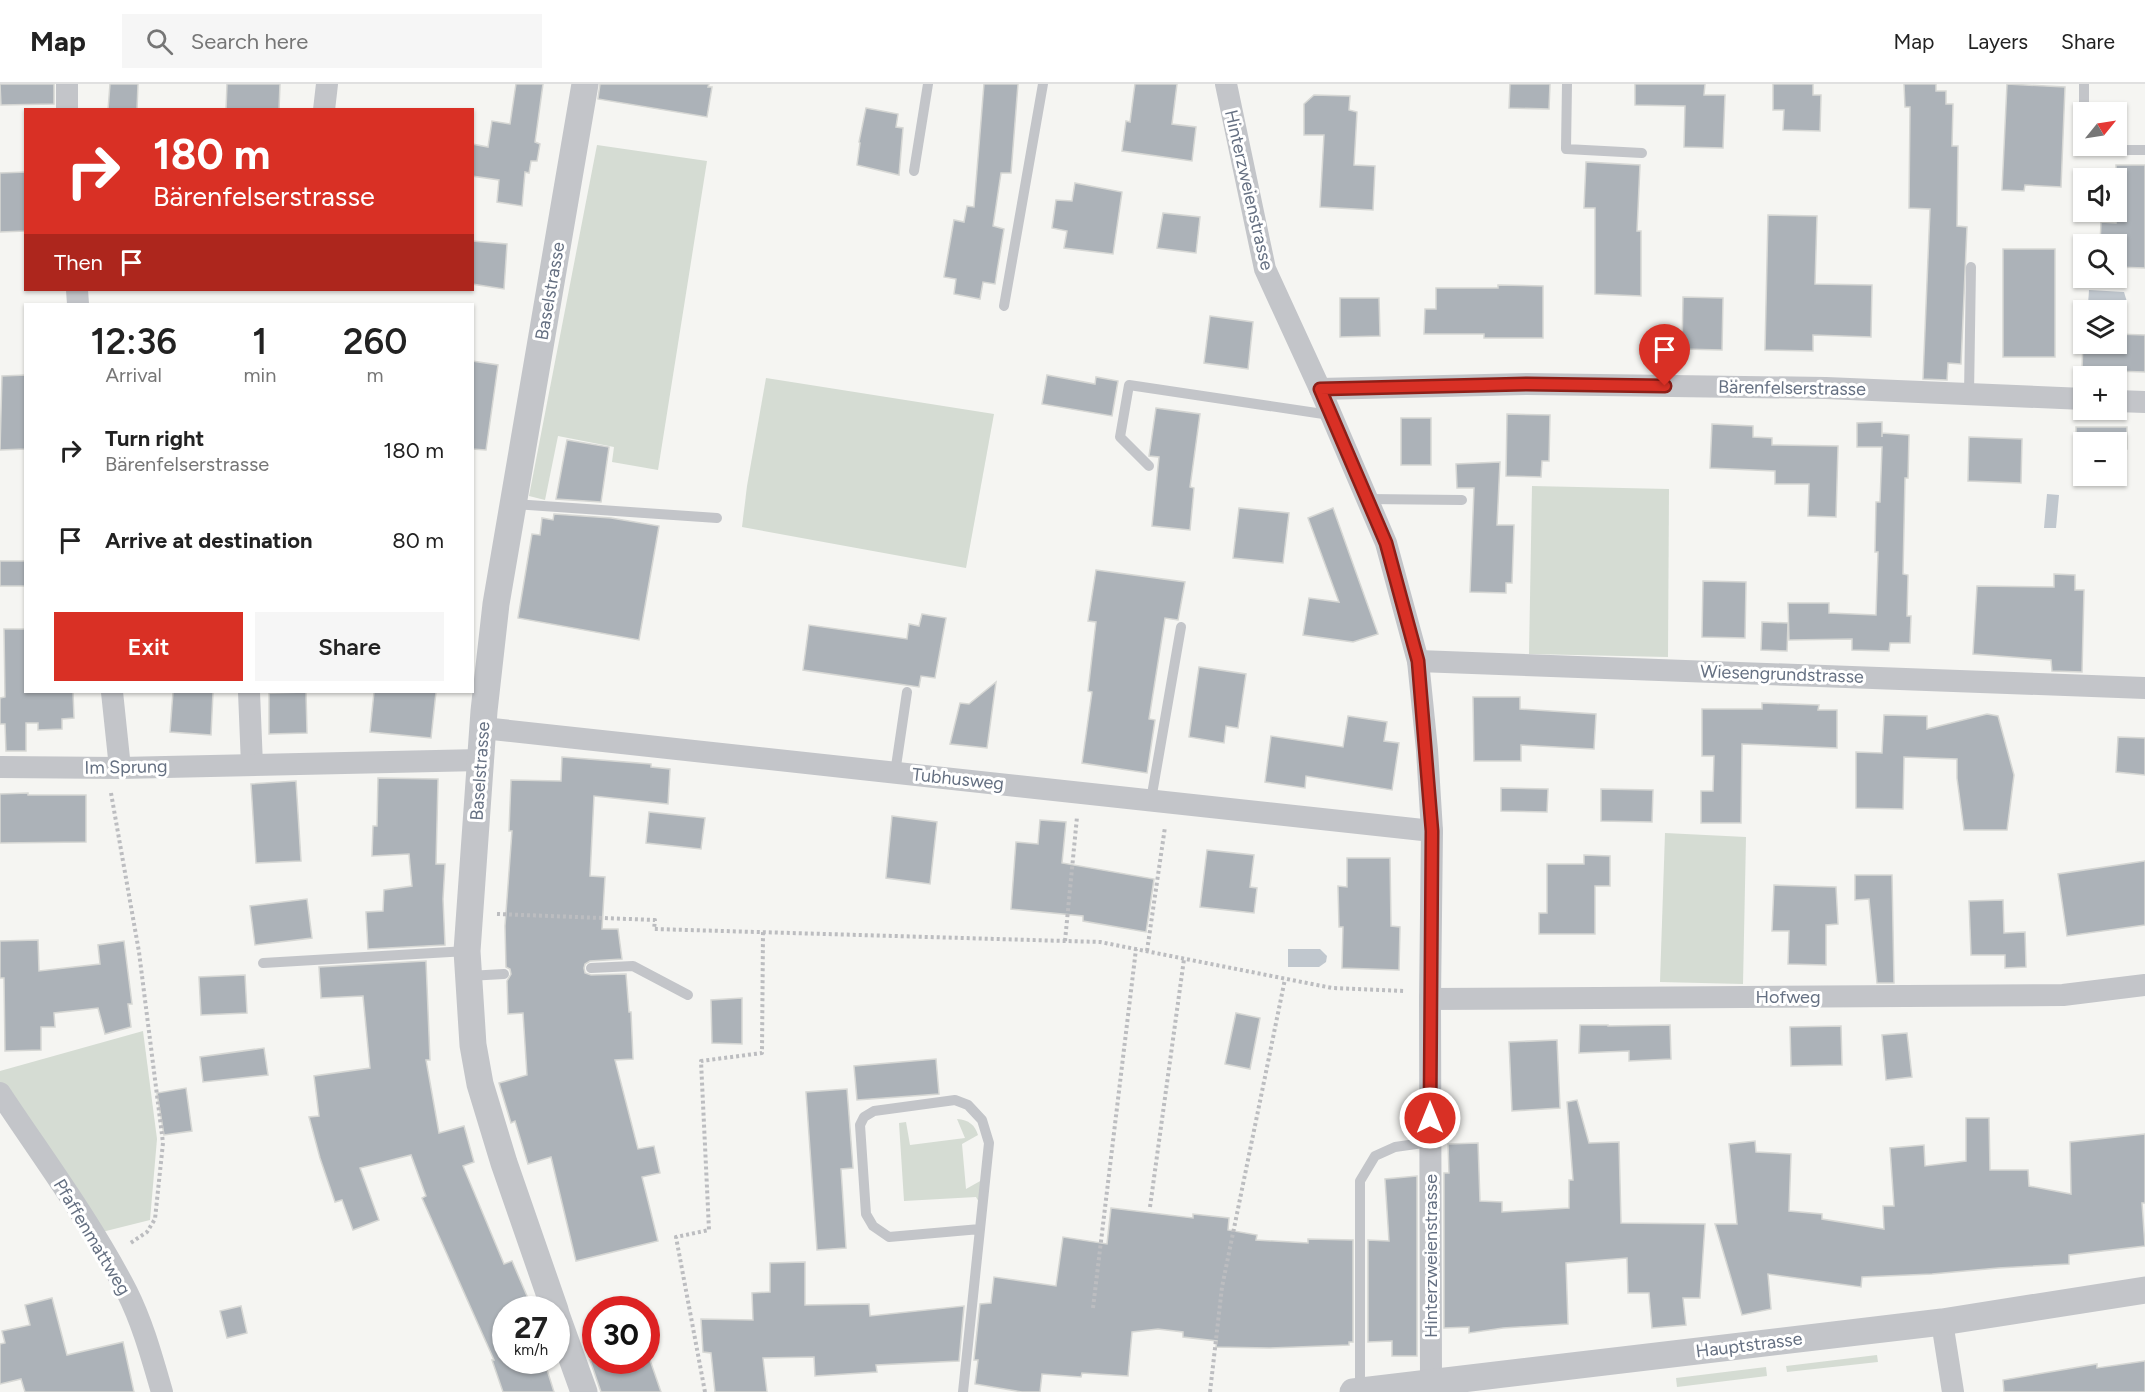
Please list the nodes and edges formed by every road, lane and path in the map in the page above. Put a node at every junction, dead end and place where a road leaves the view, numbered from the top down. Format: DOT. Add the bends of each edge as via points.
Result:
graph roads {
  1 [pos="67,84"];
  2 [pos="327,84"];
  3 [pos="585,84"];
  4 [pos="928,84"];
  5 [pos="1043,84"];
  6 [pos="1226,84"];
  7 [pos="1567,84"];
  8 [pos="2084,84"];
  9 [pos="2084,102"];
  10 [pos="67,108"];
  11 [pos="324,108"];
  12 [pos="2127,150"];
  13 [pos="2145,150"];
  14 [pos="1642,153"];
  15 [pos="914,171"];
  16 [pos="1971,267"];
  17 [pos="1004,306"];
  18 [pos="1320,389"];
  19 [pos="1969,394"];
  20 [pos="2073,399"];
  21 [pos="2127,401"];
  22 [pos="2145,402"];
  23 [pos="1331,415"];
  24 [pos="1149,466"];
  25 [pos="1367,499"];
  26 [pos="1462,501"];
  27 [pos="514,504"];
  28 [pos="717,518"];
  29 [pos="1181,627"];
  30 [pos="1418,661"];
  31 [pos="2145,688"];
  32 [pos="907,692"];
  33 [pos="112,693"];
  34 [pos="249,693"];
  35 [pos="483,728"];
  36 [pos="481,760"];
  37 [pos="252,765"];
  38 [pos="0,767"];
  39 [pos="120,768"];
  40 [pos="895,772"];
  41 [pos="1079,792"];
  42 [pos="1160,801"];
  43 [pos="1432,831"];
  44 [pos="469,913"];
  45 [pos="763,932"];
  46 [pos="1065,941"];
  47 [pos="1136,949"];
  48 [pos="1147,951"];
  49 [pos="1184,958"];
  50 [pos="263,963"];
  51 [pos="468,963"];
  52 [pos="591,968"];
  53 [pos="504,974"];
  54 [pos="1285,979"];
  55 [pos="2145,985"];
  56 [pos="688,995"];
  57 [pos="1430,995"];
  58 [pos="0,1094"];
  59 [pos="1430,1142"];
  60 [pos="1150,1208"];
  61 [pos="980,1229"];
  62 [pos="107,1258"];
  63 [pos="2145,1290"];
  64 [pos="550,1296"];
  65 [pos="1093,1308"];
  66 [pos="1942,1322"];
  67 [pos="570,1353"];
  68 [pos="1432,1388"];
  69 [pos="162,1392"];
  70 [pos="584,1392"];
  71 [pos="705,1392"];
  72 [pos="963,1392"];
  73 [pos="1210,1392"];
  74 [pos="1356,1392"];
  75 [pos="1953,1392"];
  1 -- 10 [label="street"];
  2 -- 11 [label="street"];
  3 -- 27 [label="street, Baselstrasse"];
  4 -- 15 [label="lane"];
  5 -- 17 [label="lane"];
  6 -- 18 [label="street, Hinterzweienstrasse" via="1264,269"];
  7 -- 14 [label="lane" via="1566,149"];
  8 -- 9 [label="lane"];
  12 -- 13 [label="lane"];
  16 -- 19 [label="lane"];
  18 -- 19 [label="street, Bärenfelserstrasse" via="1527,384"];
  18 -- 23 [label="street, Hinterzweienstrasse"];
  19 -- 20 [label="street, Bärenfelserstrasse"];
  21 -- 22 [label="street"];
  23 -- 24 [label="lane" via="1129,385 1120,437"];
  23 -- 25 [label="street, Hinterzweienstrasse"];
  25 -- 26 [label="lane"];
  25 -- 30 [label="street, Hinterzweienstrasse" via="1386,543"];
  27 -- 28 [label="lane"];
  27 -- 35 [label="street, Baselstrasse" via="496,604"];
  29 -- 42 [label="lane"];
  30 -- 31 [label="street, Wiesengrundstrasse"];
  30 -- 43 [label="street, Hinterzweienstrasse"];
  32 -- 40 [label="lane"];
  33 -- 39 [label="street"];
  34 -- 37 [label="street"];
  35 -- 36 [label="street, Baselstrasse"];
  35 -- 40 [label="street, Tubhusweg"];
  36 -- 37 [label="street, Im Sprung"];
  36 -- 44 [label="street, Baselstrasse"];
  37 -- 39 [label="street, Im Sprung"];
  38 -- 39 [label="street, Im Sprung"];
  39 -- 62 [label="path" via="110,791 139,952 163,1143 155,1220 147,1232"];
  40 -- 41 [label="street, Tubhusweg"];
  41 -- 42 [label="street, Tubhusweg"];
  41 -- 46 [label="path"];
  42 -- 43 [label="street, Tubhusweg"];
  42 -- 48 [label="path"];
  43 -- 57 [label="street, Hinterzweienstrasse"];
  44 -- 45 [label="path" via="655,920 654,929"];
  44 -- 51 [label="street, Baselstrasse"];
  45 -- 46 [label="path"];
  45 -- 71 [label="path" via="762,1053 701,1061 709,1230 676,1237"];
  46 -- 47 [label="path"];
  47 -- 48 [label="path"];
  47 -- 65 [label="path"];
  48 -- 49 [label="path"];
  49 -- 54 [label="path"];
  49 -- 60 [label="path"];
  50 -- 51 [label="lane"];
  51 -- 53 [label="lane"];
  51 -- 64 [label="street, Baselstrasse" via="473,1045 480,1084"];
  52 -- 56 [label="lane" via="633,966"];
  54 -- 57 [label="path" via="1332,988"];
  54 -- 73 [label="path" via="1222,1287"];
  55 -- 57 [label="street, Hofweg" via="2063,995"];
  57 -- 59 [label="street, Hinterzweienstrasse"];
  58 -- 62 [label="street, Pfaffenmattweg"];
  59 -- 68 [label="street, Hinterzweienstrasse"];
  59 -- 74 [label="lane" via="1395,1147 1375,1156 1360,1181"];
  61 -- 61 [label="lane" via="989,1143 982,1120 968,1105 955,1100 874,1111 864,1117 860,1125 866,1214 873,1226 889,1237"];
  61 -- 72 [label="lane"];
  62 -- 69 [label="street, Pfaffenmattweg" via="142,1326"];
  63 -- 66 [label="street, Hauptstrasse"];
  66 -- 68 [label="street, Hauptstrasse"];
  66 -- 75 [label="street"];
  67 -- 70 [label="street"];
  68 -- 74 [label="street, Hauptstrasse"];
}
